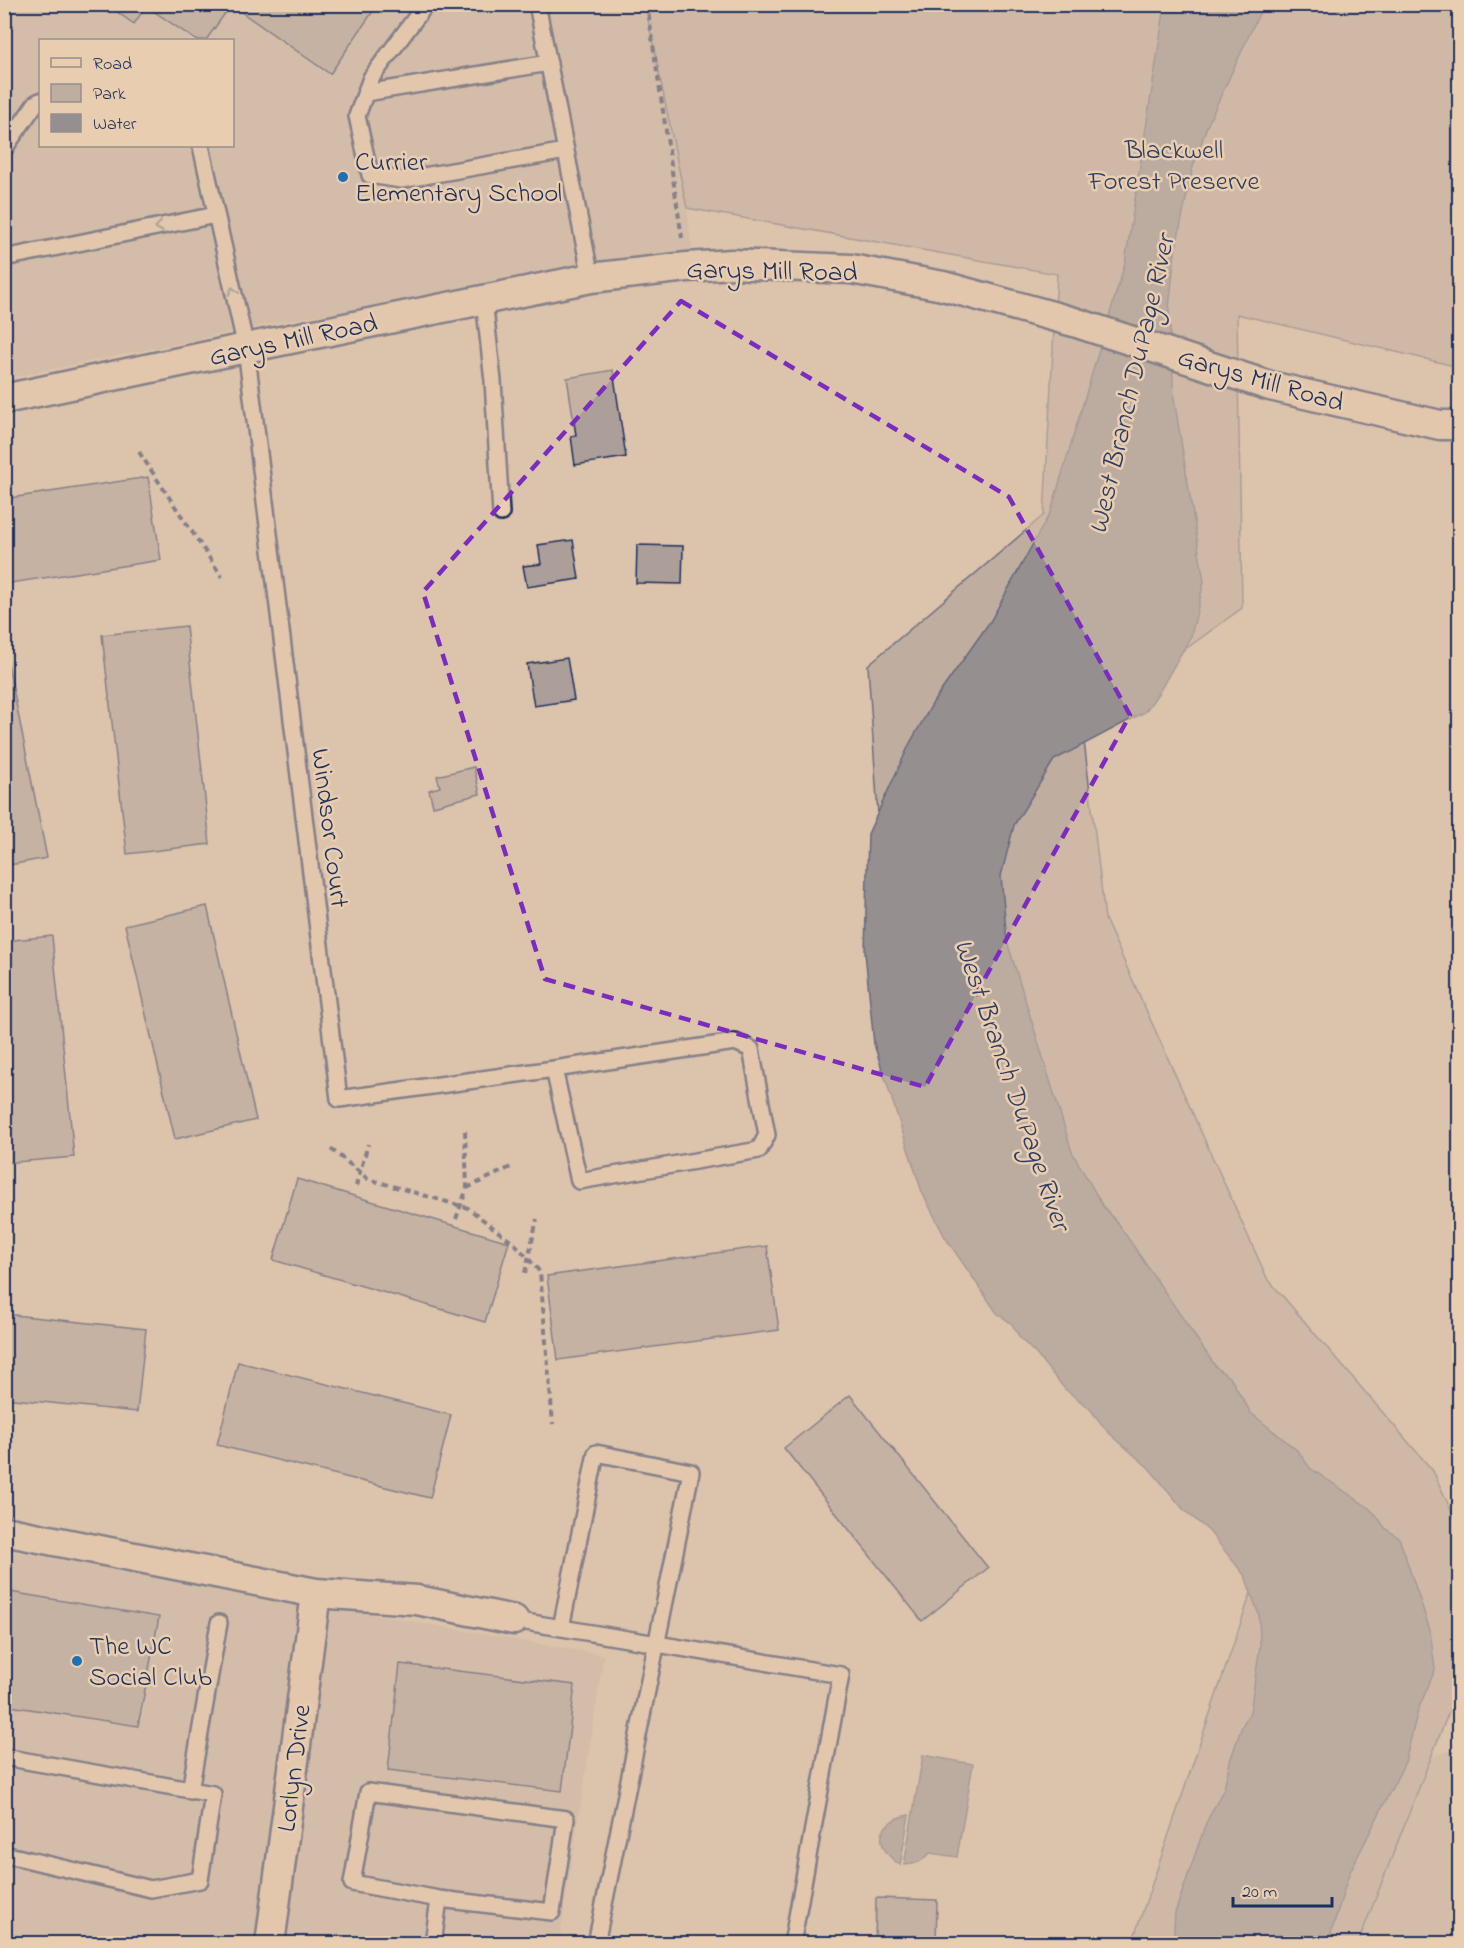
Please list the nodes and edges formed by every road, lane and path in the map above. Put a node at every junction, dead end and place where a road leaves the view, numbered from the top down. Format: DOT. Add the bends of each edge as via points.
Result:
graph roads {
  1 [pos="426,4"];
  2 [pos="537,4"];
  3 [pos="647,4"];
  4 [pos="549,63"];
  5 [pos="366,93"];
  6 [pos="39,102"];
  7 [pos="201,147"];
  8 [pos="4,149"];
  9 [pos="566,151"];
  10 [pos="216,215"];
  11 [pos="4,258"];
  12 [pos="687,267"];
  13 [pos="591,278"];
  14 [pos="484,300"];
  15 [pos="246,348"];
  16 [pos="4,399"];
  17 [pos="1460,425"];
  18 [pos="139,452"];
  19 [pos="501,513"];
  20 [pos="222,577"];
  21 [pos="554,1069"];
  22 [pos="465,1130"];
  23 [pos="368,1144"];
  24 [pos="331,1149"];
  25 [pos="513,1166"];
  26 [pos="360,1173"];
  27 [pos="356,1186"];
  28 [pos="466,1188"];
  29 [pos="456,1219"];
  30 [pos="537,1219"];
  31 [pos="525,1273"];
  32 [pos="553,1424"];
  33 [pos="4,1531"];
  34 [pos="316,1593"];
  35 [pos="514,1620"];
  36 [pos="219,1623"];
  37 [pos="561,1628"];
  38 [pos="656,1645"];
  39 [pos="4,1757"];
  40 [pos="190,1791"];
  41 [pos="4,1854"];
  42 [pos="439,1899"];
  43 [pos="270,1944"];
  44 [pos="433,1944"];
  45 [pos="596,1944"];
  46 [pos="792,1944"];
  1 -- 5 [label="lane" via="371,78"];
  2 -- 4 [label="lane"];
  3 -- 12 [label="path"];
  4 -- 5 [label="lane"];
  4 -- 9 [label="lane"];
  5 -- 9 [label="lane" via="357,116 370,175 401,180"];
  6 -- 8 [label="lane"];
  7 -- 10 [label="lane"];
  9 -- 13 [label="lane"];
  10 -- 11 [label="lane, one-way"];
  15 -- 10 [label="lane, one-way"];
  12 -- 13 [label="street, Garys Mill Road"];
  12 -- 17 [label="street, Garys Mill Road" via="732,264 851,269 944,286 1074,322 1270,386 1440,425"];
  13 -- 14 [label="street, Garys Mill Road"];
  14 -- 15 [label="street, Garys Mill Road"];
  14 -- 19 [label="lane"];
  15 -- 16 [label="street, Garys Mill Road"];
  15 -- 21 [label="lane, Windsor Court" via="339,1099"];
  18 -- 20 [label="path"];
  21 -- 21 [label="lane, Windsor Court" via="735,1042 751,1049 767,1135 759,1150 579,1181"];
  22 -- 28 [label="path"];
  23 -- 26 [label="path"];
  24 -- 26 [label="path"];
  25 -- 28 [label="path"];
  26 -- 27 [label="path"];
  26 -- 32 [label="path" via="368,1179 468,1208 517,1246 540,1272"];
  28 -- 29 [label="path"];
  30 -- 31 [label="path"];
  33 -- 34 [label="street"];
  34 -- 35 [label="street" via="417,1600"];
  34 -- 43 [label="street, Lorlyn Drive"];
  35 -- 37 [label="lane"];
  36 -- 40 [label="lane"];
  37 -- 38 [label="lane"];
  37 -- 38 [label="lane" via="596,1453 691,1472"];
  38 -- 45 [label="lane"];
  38 -- 46 [label="lane" via="841,1675"];
  39 -- 40 [label="lane"];
  40 -- 41 [label="lane" via="213,1794 200,1880 151,1889"];
  42 -- 42 [label="lane" via="552,1912 566,1819 368,1792 352,1883"];
  42 -- 44 [label="lane"];
}
